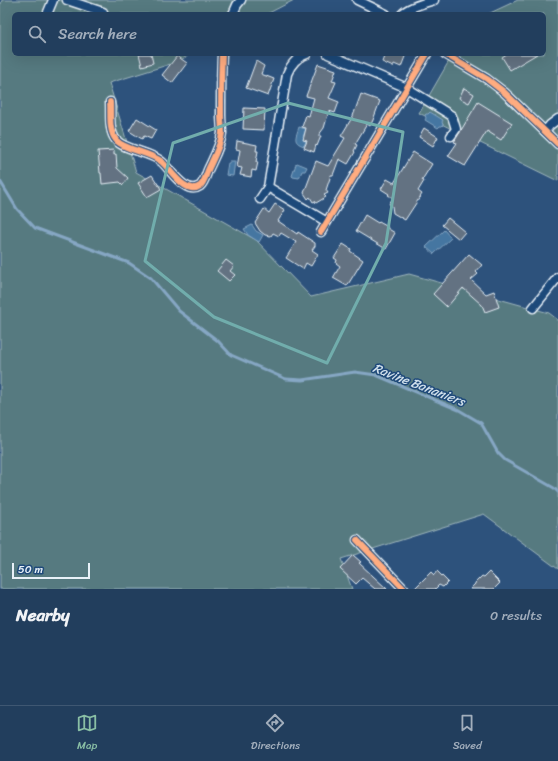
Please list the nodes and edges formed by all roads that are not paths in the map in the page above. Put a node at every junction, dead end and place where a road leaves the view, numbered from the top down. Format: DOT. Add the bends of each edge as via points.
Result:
graph roads {
  1 [pos="53,0"];
  2 [pos="68,0"];
  3 [pos="241,0"];
  4 [pos="358,0"];
  5 [pos="434,0"];
  6 [pos="48,12"];
  7 [pos="103,12"];
  8 [pos="234,12"];
  9 [pos="382,12"];
  10 [pos="403,12"];
  11 [pos="222,56"];
  12 [pos="302,56"];
  13 [pos="333,56"];
  14 [pos="426,56"];
  15 [pos="448,56"];
  16 [pos="407,88"];
  17 [pos="110,102"];
  18 [pos="558,119"];
  19 [pos="545,131"];
  20 [pos="451,136"];
  21 [pos="558,144"];
  22 [pos="268,187"];
  23 [pos="260,199"];
  24 [pos="327,222"];
  25 [pos="321,232"];
  26 [pos="558,277"];
  27 [pos="533,308"];
  28 [pos="356,540"];
  29 [pos="404,589"];
  1 -- 6 [label="street"];
  2 -- 7 [label="street"];
  3 -- 8 [label="street"];
  4 -- 9 [label="street"];
  5 -- 10 [label="street"];
  11 -- 17 [label="street" via="222,134 202,184 198,187 192,189 184,186 162,161 117,141 111,128"];
  12 -- 22 [label="street" via="286,74"];
  13 -- 16 [label="street"];
  14 -- 16 [label="street"];
  15 -- 19 [label="street" via="504,92"];
  16 -- 20 [label="street" via="452,116 456,130"];
  16 -- 24 [label="street"];
  18 -- 19 [label="street"];
  19 -- 21 [label="street"];
  22 -- 23 [label="street"];
  22 -- 24 [label="street"];
  24 -- 25 [label="street"];
  26 -- 27 [label="street"];
  28 -- 29 [label="street"];
}
